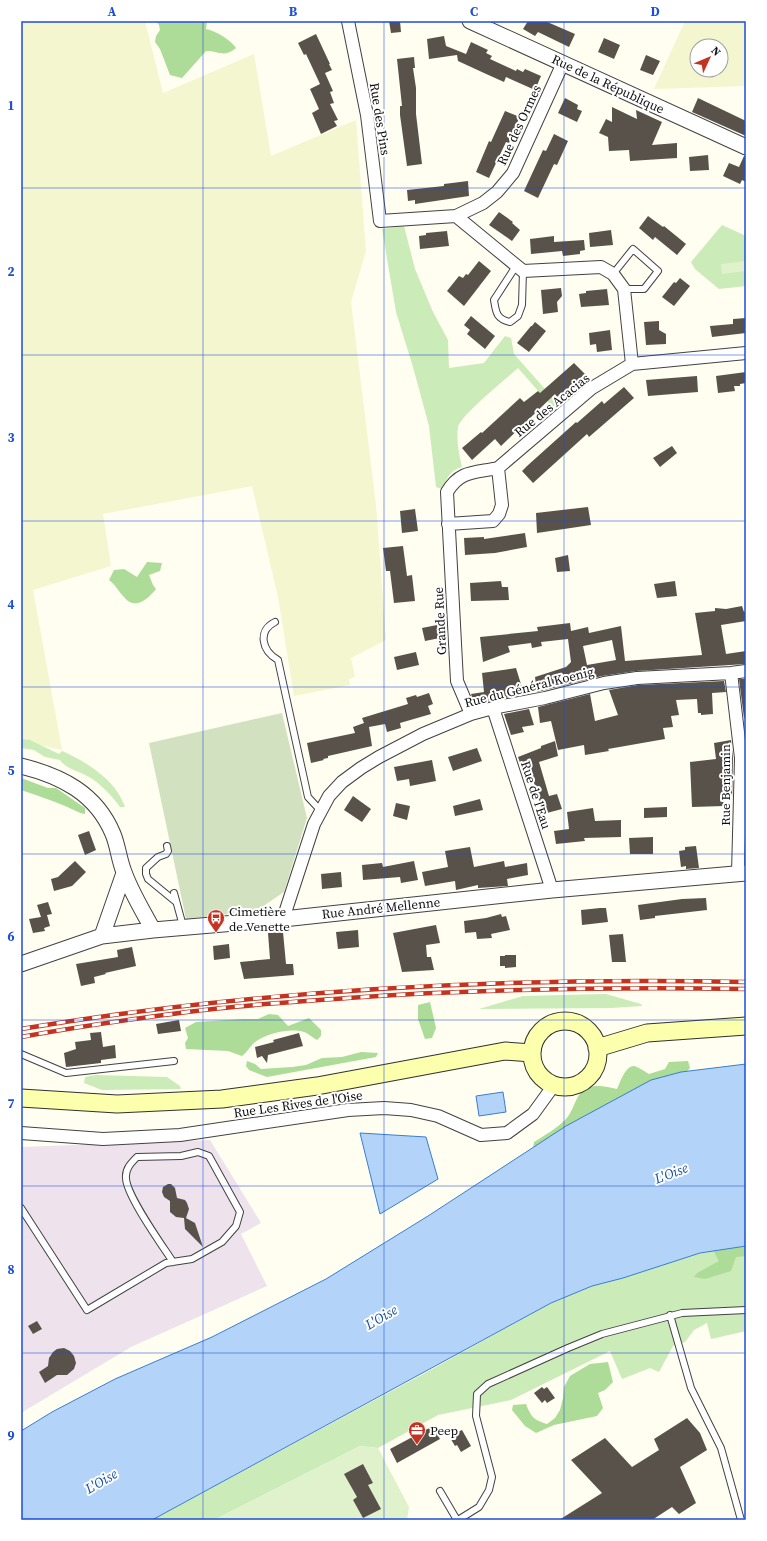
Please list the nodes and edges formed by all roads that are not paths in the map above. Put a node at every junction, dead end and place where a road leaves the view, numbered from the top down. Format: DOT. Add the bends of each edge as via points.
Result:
graph roads {
  1 [pos="348,21"];
  2 [pos="470,21"];
  3 [pos="563,63"];
  4 [pos="746,147"];
  5 [pos="456,216"];
  6 [pos="380,221"];
  7 [pos="519,268"];
  8 [pos="613,274"];
  9 [pos="624,290"];
  10 [pos="746,353"];
  11 [pos="632,364"];
  12 [pos="498,468"];
  13 [pos="448,524"];
  14 [pos="275,622"];
  15 [pos="746,671"];
  16 [pos="731,673"];
  17 [pos="493,708"];
  18 [pos="471,714"];
  19 [pos="21,766"];
  20 [pos="321,811"];
  21 [pos="167,846"];
  22 [pos="124,873"];
  23 [pos="742,873"];
  24 [pos="552,890"];
  25 [pos="174,893"];
  26 [pos="176,902"];
  27 [pos="282,919"];
  28 [pos="183,928"];
  29 [pos="153,930"];
  30 [pos="102,936"];
  31 [pos="21,964"];
  32 [pos="746,1026"];
  33 [pos="597,1048"];
  34 [pos="532,1053"];
  35 [pos="21,1054"];
  36 [pos="174,1061"];
  37 [pos="554,1086"];
  38 [pos="21,1098"];
  39 [pos="21,1133"];
  40 [pos="21,1208"];
  41 [pos="173,1262"];
  42 [pos="746,1310"];
  43 [pos="670,1315"];
  44 [pos="440,1491"];
  45 [pos="457,1520"];
  46 [pos="741,1520"];
  1 -- 6 [label="street, Rue des Pins" via="367,116"];
  2 -- 3 [label="street, Rue de la République"];
  3 -- 4 [label="street, Rue de la République"];
  3 -- 5 [label="street, Rue des Ormes" via="513,173 497,192"];
  5 -- 6 [label="street, Rue des Ormes"];
  5 -- 7 [label="street"];
  7 -- 7 [label="lane" via="494,300 496,314 510,322 518,316 522,306"];
  7 -- 8 [label="street" via="601,267"];
  8 -- 9 [label="street"];
  8 -- 9 [label="lane" via="634,248 658,271 644,289"];
  9 -- 11 [label="street"];
  10 -- 11 [label="street, Rue des Acacias"];
  11 -- 12 [label="street, Rue des Acacias" via="592,388"];
  12 -- 13 [label="street, Grande Rue" via="462,475 453,482 447,492"];
  12 -- 13 [label="street" via="502,505 493,521"];
  13 -- 18 [label="street, Grande Rue" via="457,681"];
  14 -- 20 [label="lane" via="268,627 263,641 270,656 278,660 308,797"];
  15 -- 16 [label="street, Rue du Général Koenig"];
  16 -- 17 [label="street, Rue du Général Koenig" via="637,678"];
  16 -- 23 [label="street, Rue Benjamin" via="741,758"];
  17 -- 18 [label="street, Rue du Général Koenig"];
  17 -- 24 [label="street, Rue de l'Eau"];
  18 -- 20 [label="street, Rue du Général Koenig" via="423,734 361,768 342,782 329,796"];
  19 -- 22 [label="street" via="54,776 74,786 91,800 113,834"];
  20 -- 27 [label="street, Rue du Général Koenig" via="314,824"];
  21 -- 26 [label="lane" via="166,854 158,857 146,868 146,874 148,879"];
  22 -- 29 [label="street"];
  22 -- 30 [label="street"];
  23 -- 24 [label="street, Rue André Mellenne"];
  24 -- 27 [label="street, Rue André Mellenne"];
  25 -- 26 [label="lane"];
  26 -- 28 [label="lane"];
  27 -- 28 [label="street, Rue André Mellenne"];
  28 -- 29 [label="street, Rue André Mellenne"];
  29 -- 30 [label="street, Rue André Mellenne"];
  30 -- 31 [label="street, Rue André Mellenne"];
  32 -- 33 [label="main road" via="647,1033"];
  33 -- 34 [label="main road" via="594,1038 578,1024 557,1022 540,1033 534,1042"];
  33 -- 37 [label="main road" via="597,1062 590,1076 574,1086"];
  34 -- 37 [label="main road" via="538,1073"];
  34 -- 38 [label="main road" via="505,1051 317,1086 222,1098 116,1104"];
  35 -- 36 [label="lane" via="66,1073"];
  37 -- 39 [label="street, Rue Les Rives de l'Oise" via="533,1114 506,1133 481,1135 438,1116 384,1108 348,1110 180,1135 103,1139"];
  40 -- 41 [label="lane" via="87,1310 166,1263"];
  41 -- 41 [label="lane" via="192,1259 222,1242 236,1226 240,1212 209,1156 198,1152 181,1156 137,1157 129,1165 126,1178 130,1194"];
  42 -- 43 [label="lane"];
  43 -- 45 [label="lane" via="602,1334 488,1384 477,1394 476,1416 492,1477 489,1490 479,1507"];
  43 -- 46 [label="lane" via="691,1388 721,1448"];
  44 -- 45 [label="lane"];
}
